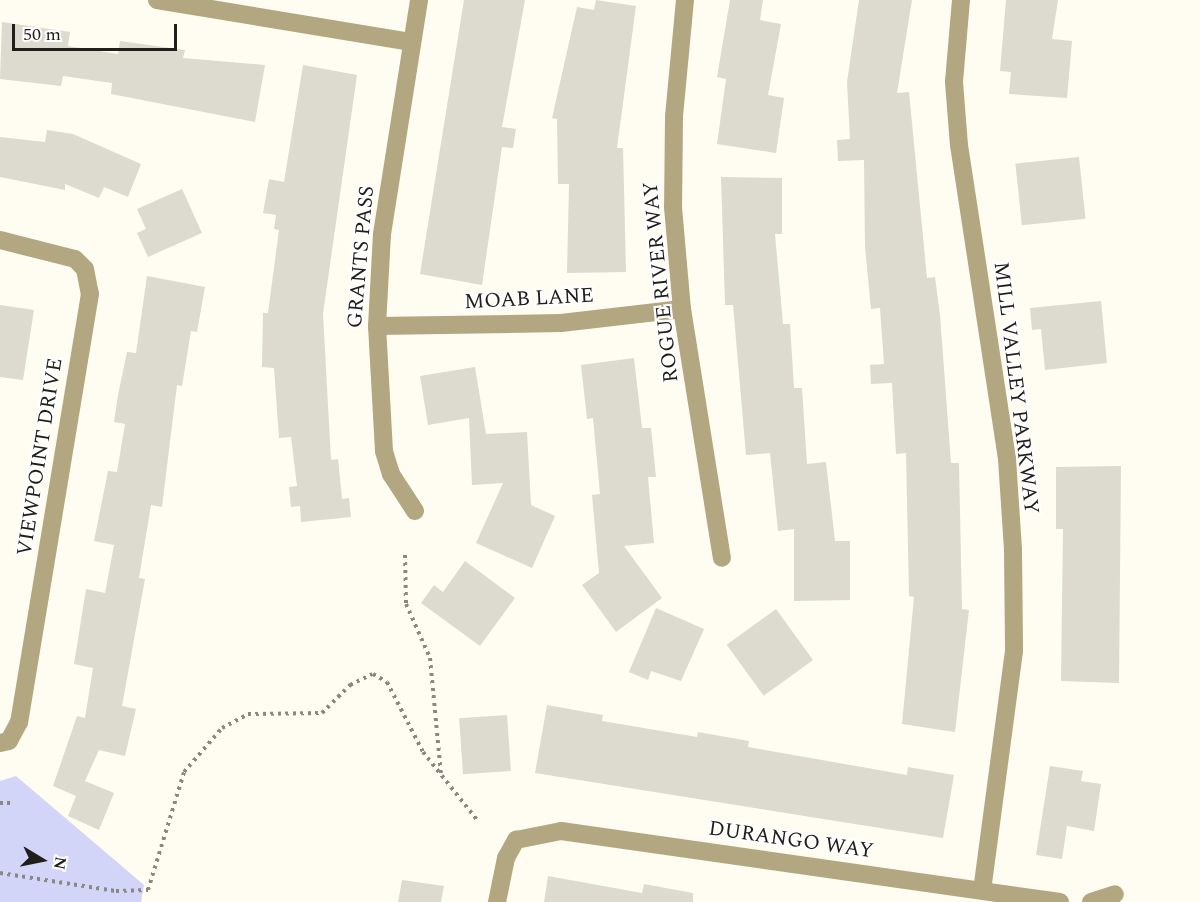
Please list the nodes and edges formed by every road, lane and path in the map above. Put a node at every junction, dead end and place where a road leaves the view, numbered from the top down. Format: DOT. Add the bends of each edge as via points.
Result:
graph roads {
  1 [pos="156,0"];
  2 [pos="419,0"];
  3 [pos="685,0"];
  4 [pos="961,0"];
  5 [pos="412,42"];
  6 [pos="0,240"];
  7 [pos="682,309"];
  8 [pos="377,326"];
  9 [pos="415,511"];
  10 [pos="405,555"];
  11 [pos="722,558"];
  12 [pos="5,742"];
  13 [pos="441,776"];
  14 [pos="0,803"];
  15 [pos="12,803"];
  16 [pos="477,820"];
  17 [pos="0,873"];
  18 [pos="982,890"];
  19 [pos="1115,894"];
  20 [pos="497,902"];
  21 [pos="1060,902"];
  22 [pos="1091,902"];
  1 -- 5 [label="street"];
  2 -- 5 [label="street, GRANTS PASS"];
  3 -- 7 [label="street, ROGUE RIVER WAY" via="672,162"];
  4 -- 18 [label="street, MILL VALLEY PARKWAY" via="954,82 959,145 1007,459 1013,550 1014,651"];
  5 -- 8 [label="street, GRANTS PASS" via="382,234"];
  6 -- 12 [label="street, VIEWPOINT DRIVE" via="75,259 84,269 90,294 19,722"];
  7 -- 8 [label="street, MOAB LANE" via="561,323"];
  7 -- 11 [label="street, ROGUE RIVER WAY"];
  8 -- 9 [label="street, GRANTS PASS" via="384,451 391,474"];
  10 -- 13 [label="path" via="406,603 430,658"];
  13 -- 16 [label="path"];
  13 -- 17 [label="path" via="387,682 366,676 322,713 248,714 214,736 184,772 148,890 116,891"];
  14 -- 15 [label="path"];
  18 -- 20 [label="street, DURANGO WAY" via="601,834 540,832 516,840 506,858"];
  18 -- 21 [label="street, DURANGO WAY"];
  19 -- 22 [label="street"];
}
